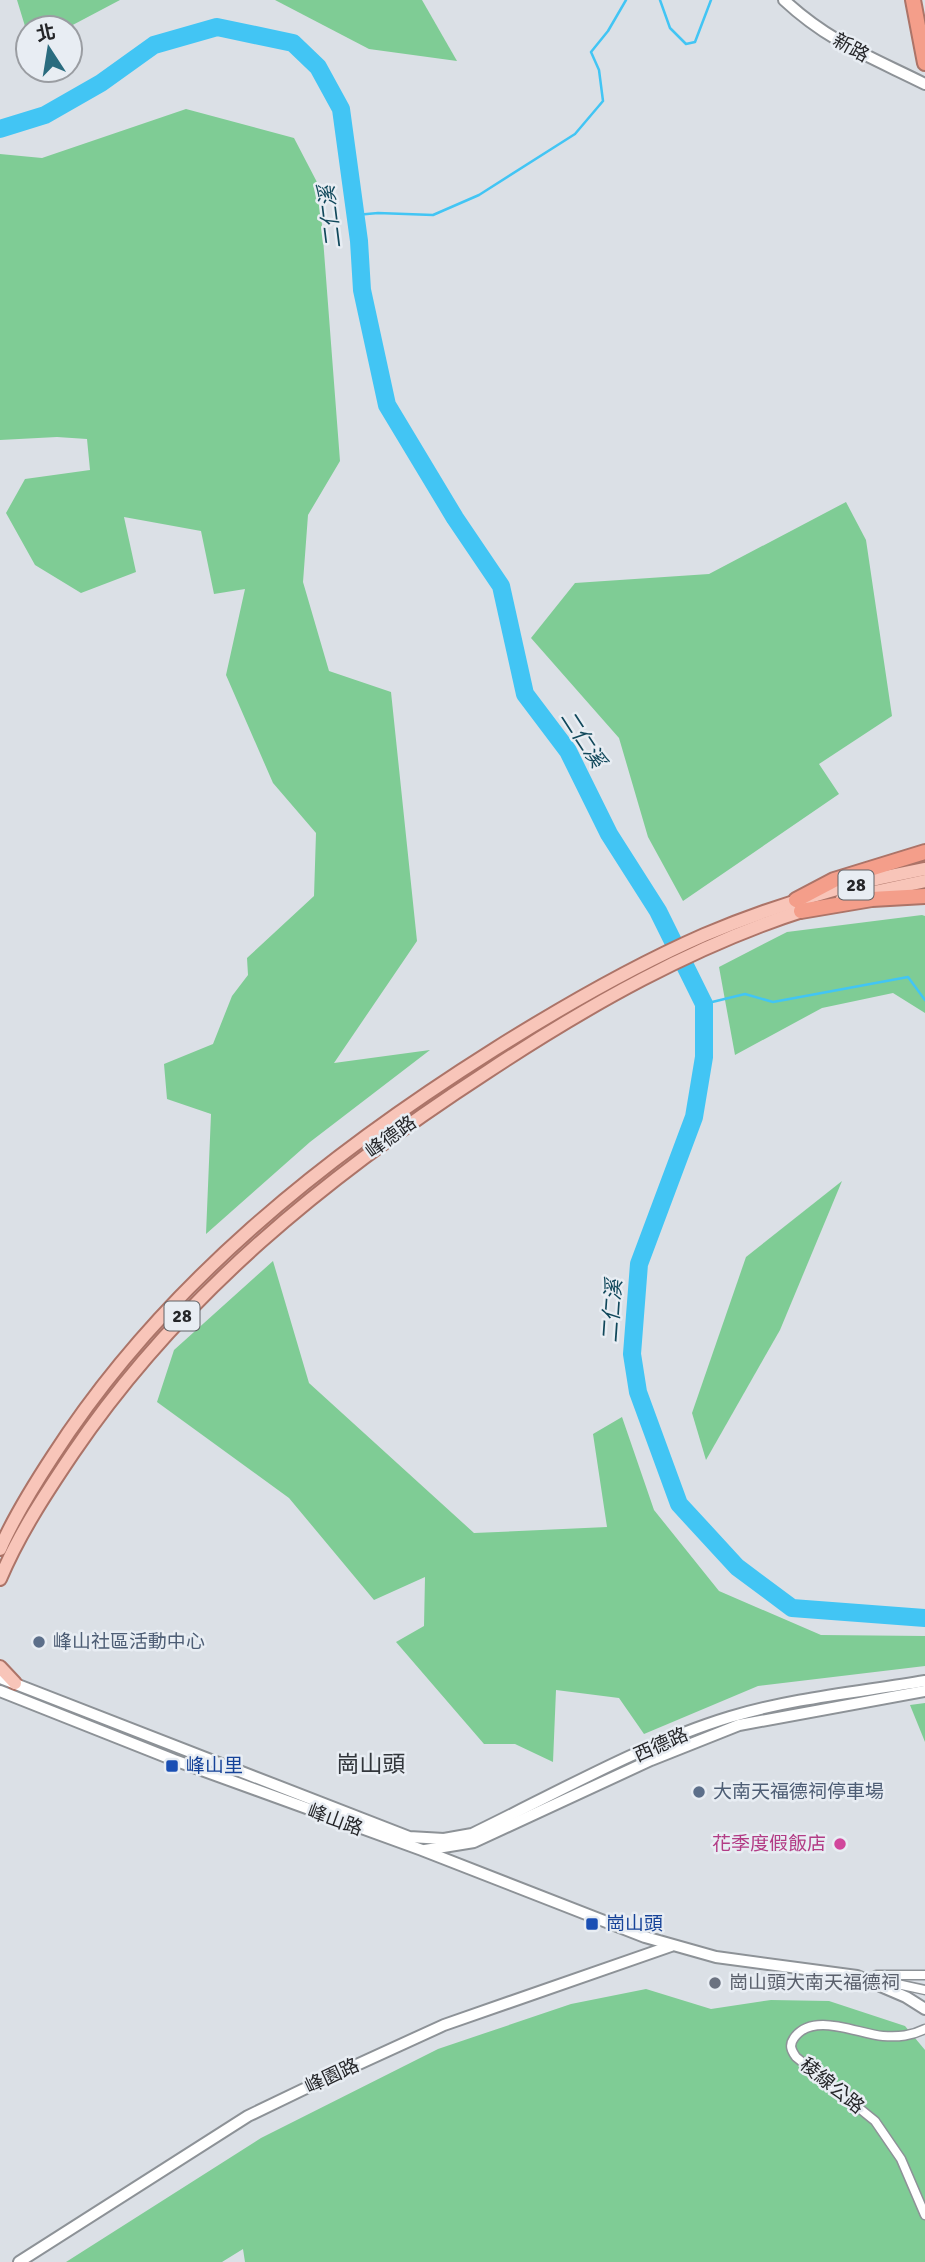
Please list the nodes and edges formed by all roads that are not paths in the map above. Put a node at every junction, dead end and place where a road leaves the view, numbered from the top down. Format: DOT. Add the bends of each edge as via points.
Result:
graph roads {
  1 [pos="784,0"];
  2 [pos="913,0"];
  3 [pos="925,63"];
  4 [pos="925,84"];
  5 [pos="925,852"];
  6 [pos="925,869"];
  7 [pos="925,881"];
  8 [pos="925,896"];
  9 [pos="794,907"];
  10 [pos="0,1549"];
  11 [pos="0,1579"];
  12 [pos="0,1667"];
  13 [pos="0,1678"];
  14 [pos="925,1681"];
  15 [pos="15,1683"];
  16 [pos="0,1691"];
  17 [pos="925,1691"];
  18 [pos="759,1714"];
  19 [pos="409,1837"];
  20 [pos="422,1850"];
  21 [pos="671,1946"];
  22 [pos="925,1975"];
  23 [pos="857,1976"];
  24 [pos="925,1990"];
  25 [pos="925,2009"];
  26 [pos="925,2029"];
  27 [pos="925,2216"];
  28 [pos="19,2262"];
  1 -- 4 [label="street, 新路" via="813,27 864,57"];
  2 -- 3 [label="highway"];
  5 -- 9 [label="highway" via="834,880"];
  6 -- 9 [label="main road, 峰德路 / 28"];
  7 -- 9 [label="main road, 峰德路 / 28"];
  8 -- 9 [label="highway"];
  9 -- 10 [label="main road, 峰德路 / 28" via="705,935 635,967 418,1098 292,1194 172,1302 77,1419"];
  9 -- 11 [label="main road, 峰德路 / 28" via="598,1003 427,1111 300,1207 198,1298 132,1373 88,1431 14,1548"];
  12 -- 15 [label="main road"];
  13 -- 15 [label="street, 峰山路"];
  14 -- 18 [label="street, 西德路"];
  15 -- 19 [label="street, 峰山路"];
  16 -- 20 [label="street, 峰山路"];
  17 -- 18 [label="street, 西德路"];
  18 -- 19 [label="street, 西德路" via="674,1738 472,1834 444,1839"];
  18 -- 20 [label="street, 西德路" via="474,1842"];
  19 -- 20 [label="street"];
  20 -- 21 [label="street, 峰山路"];
  21 -- 23 [label="street, 峰山路" via="716,1957"];
  21 -- 28 [label="street, 峰園路" via="404,2041 291,2095 248,2116"];
  22 -- 23 [label="street"];
  23 -- 24 [label="street"];
  23 -- 25 [label="street, 峰山路"];
  26 -- 27 [label="street, 稜線公路" via="912,2035 880,2036 816,2025 799,2032 791,2042 796,2057 875,2121 901,2159"];
}
